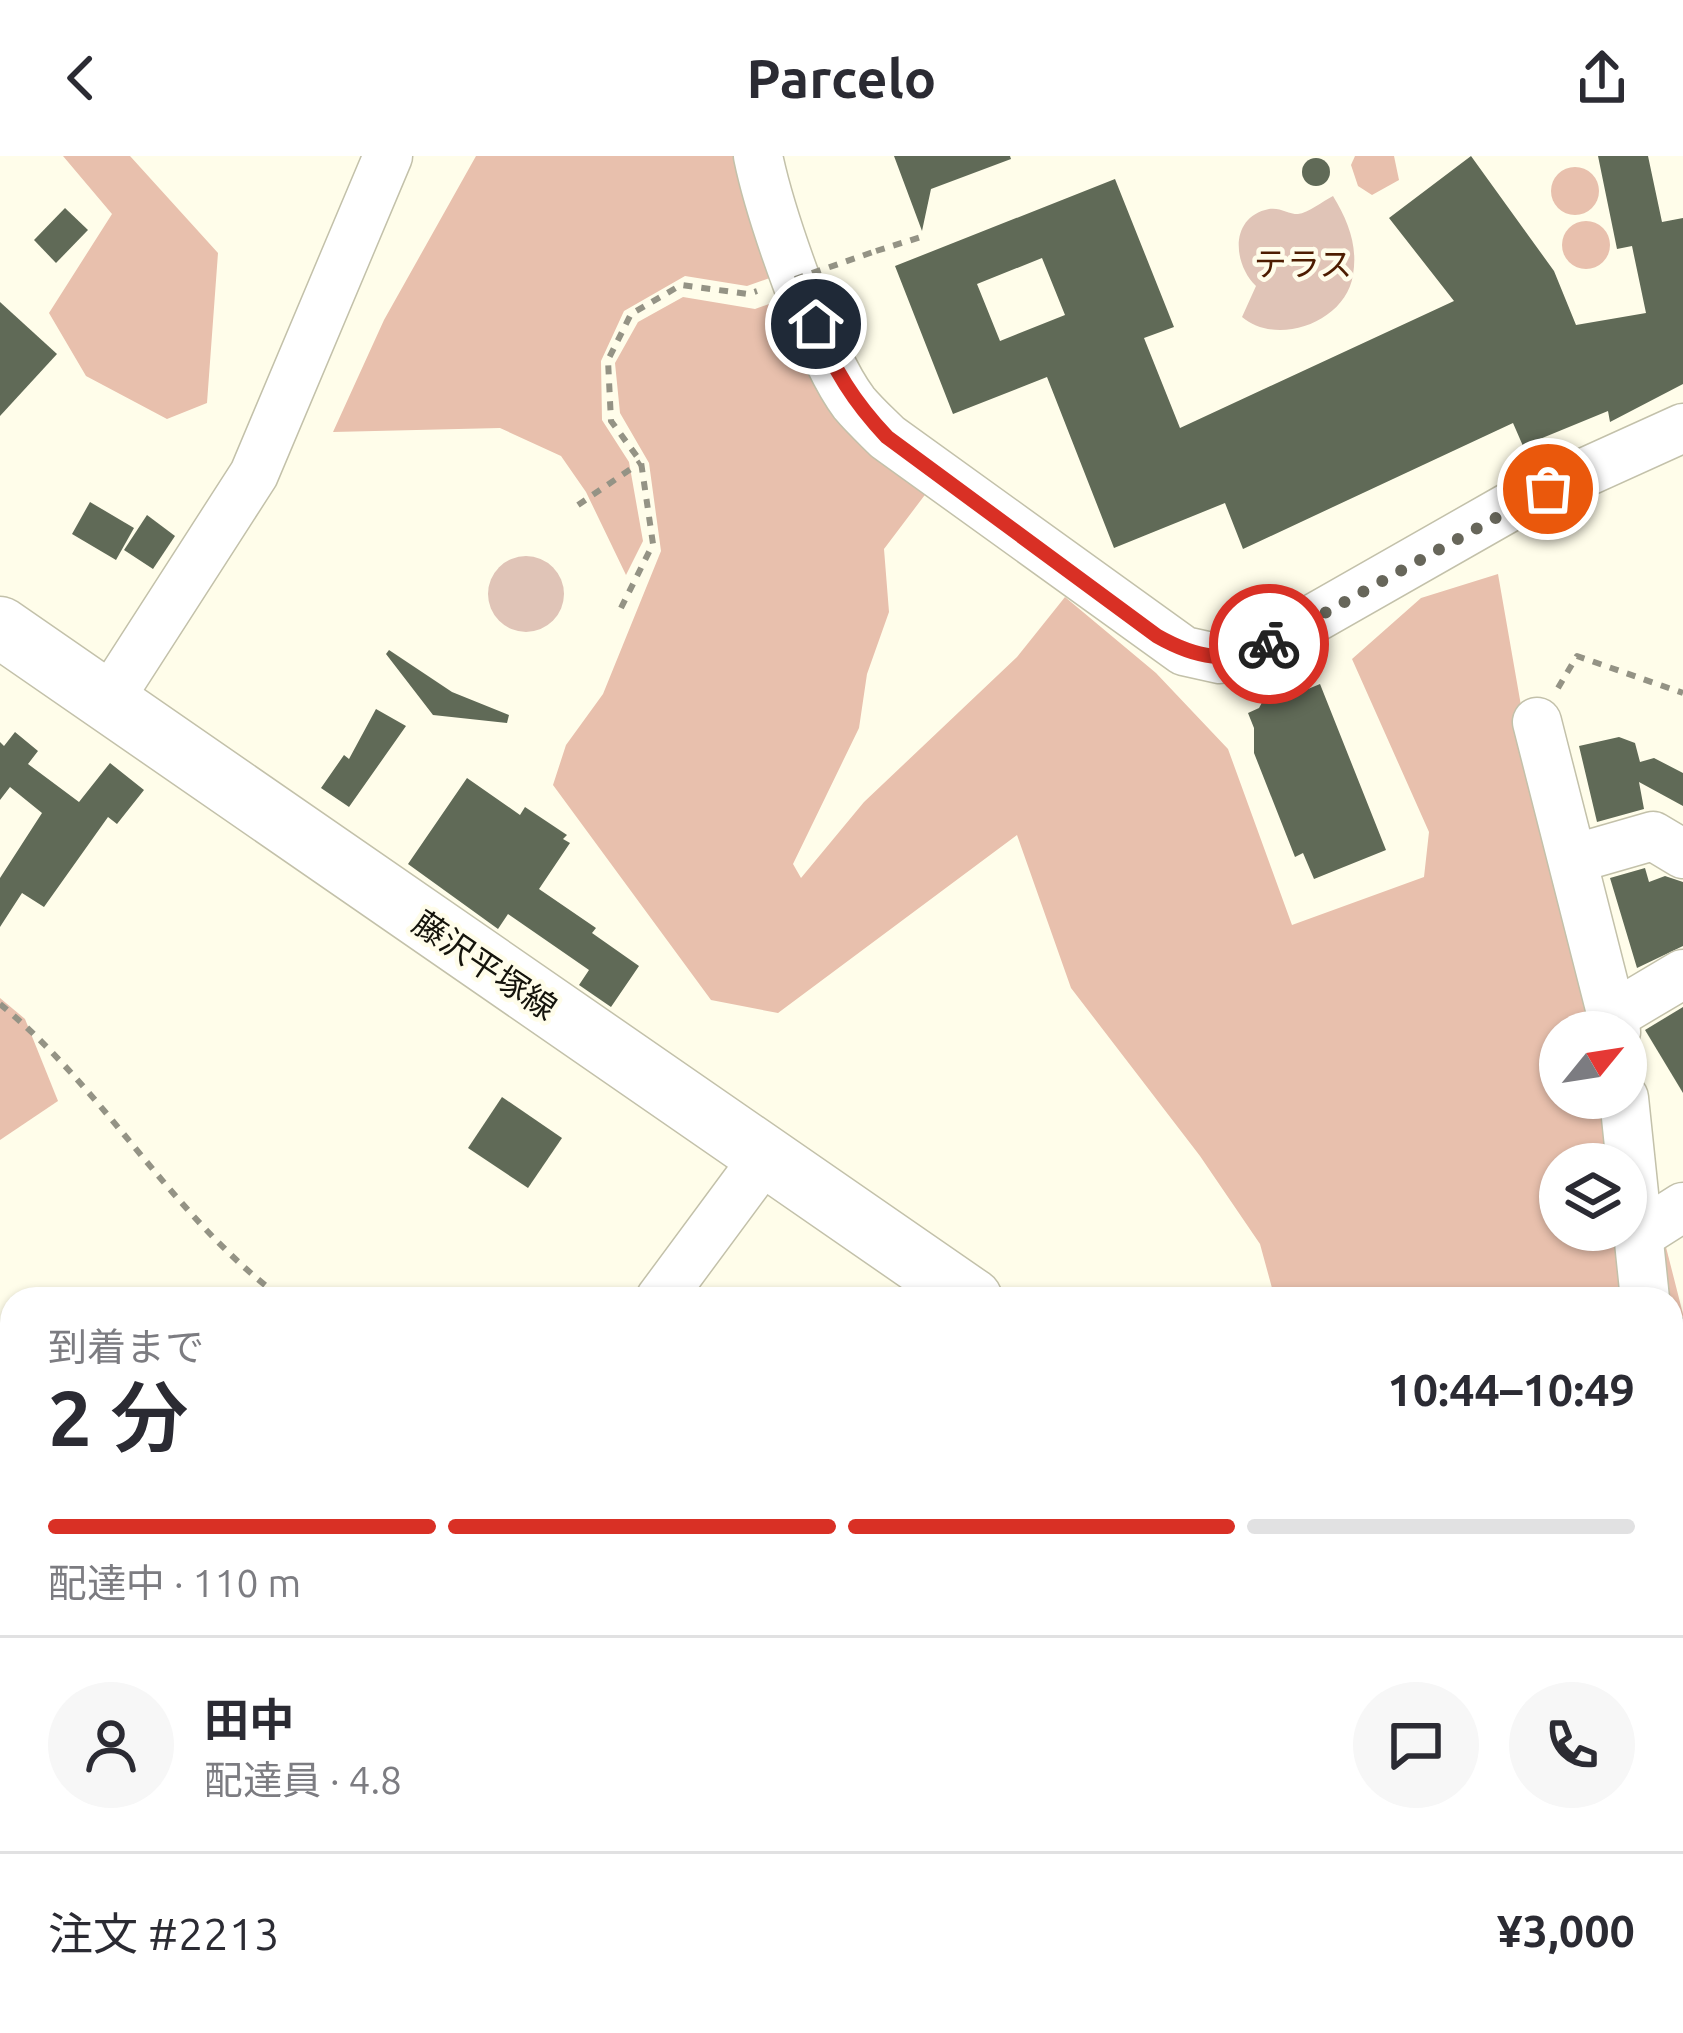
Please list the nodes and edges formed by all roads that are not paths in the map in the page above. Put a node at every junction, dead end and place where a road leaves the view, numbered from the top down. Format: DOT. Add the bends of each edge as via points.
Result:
graph roads {
  1 [pos="388,156"];
  2 [pos="758,156"];
  3 [pos="1683,428"];
  4 [pos="0,627"];
  5 [pos="108,701"];
  6 [pos="1538,722"];
  7 [pos="1683,854"];
  8 [pos="1573,859"];
  9 [pos="1683,974"];
  10 [pos="1612,1011"];
  11 [pos="1632,1011"];
  12 [pos="765,1156"];
  13 [pos="1683,1207"];
  14 [pos="1647,1230"];
  15 [pos="1641,1251"];
  16 [pos="669,1287"];
  17 [pos="955,1287"];
  18 [pos="1645,1287"];
  1 -- 5 [label="street" via="254,475"];
  2 -- 3 [label="street" via="831,365 854,402 887,437 1184,651 1220,659 1252,653 1513,505"];
  4 -- 5 [label="main road, 藤沢平塚線"];
  5 -- 12 [label="main road, 藤沢平塚線"];
  6 -- 8 [label="street"];
  7 -- 8 [label="street" via="1653,836"];
  8 -- 10 [label="street"];
  9 -- 11 [label="street"];
  12 -- 16 [label="street"];
  12 -- 17 [label="main road, 藤沢平塚線"];
  13 -- 14 [label="street"];
  15 -- 18 [label="street"];
}
